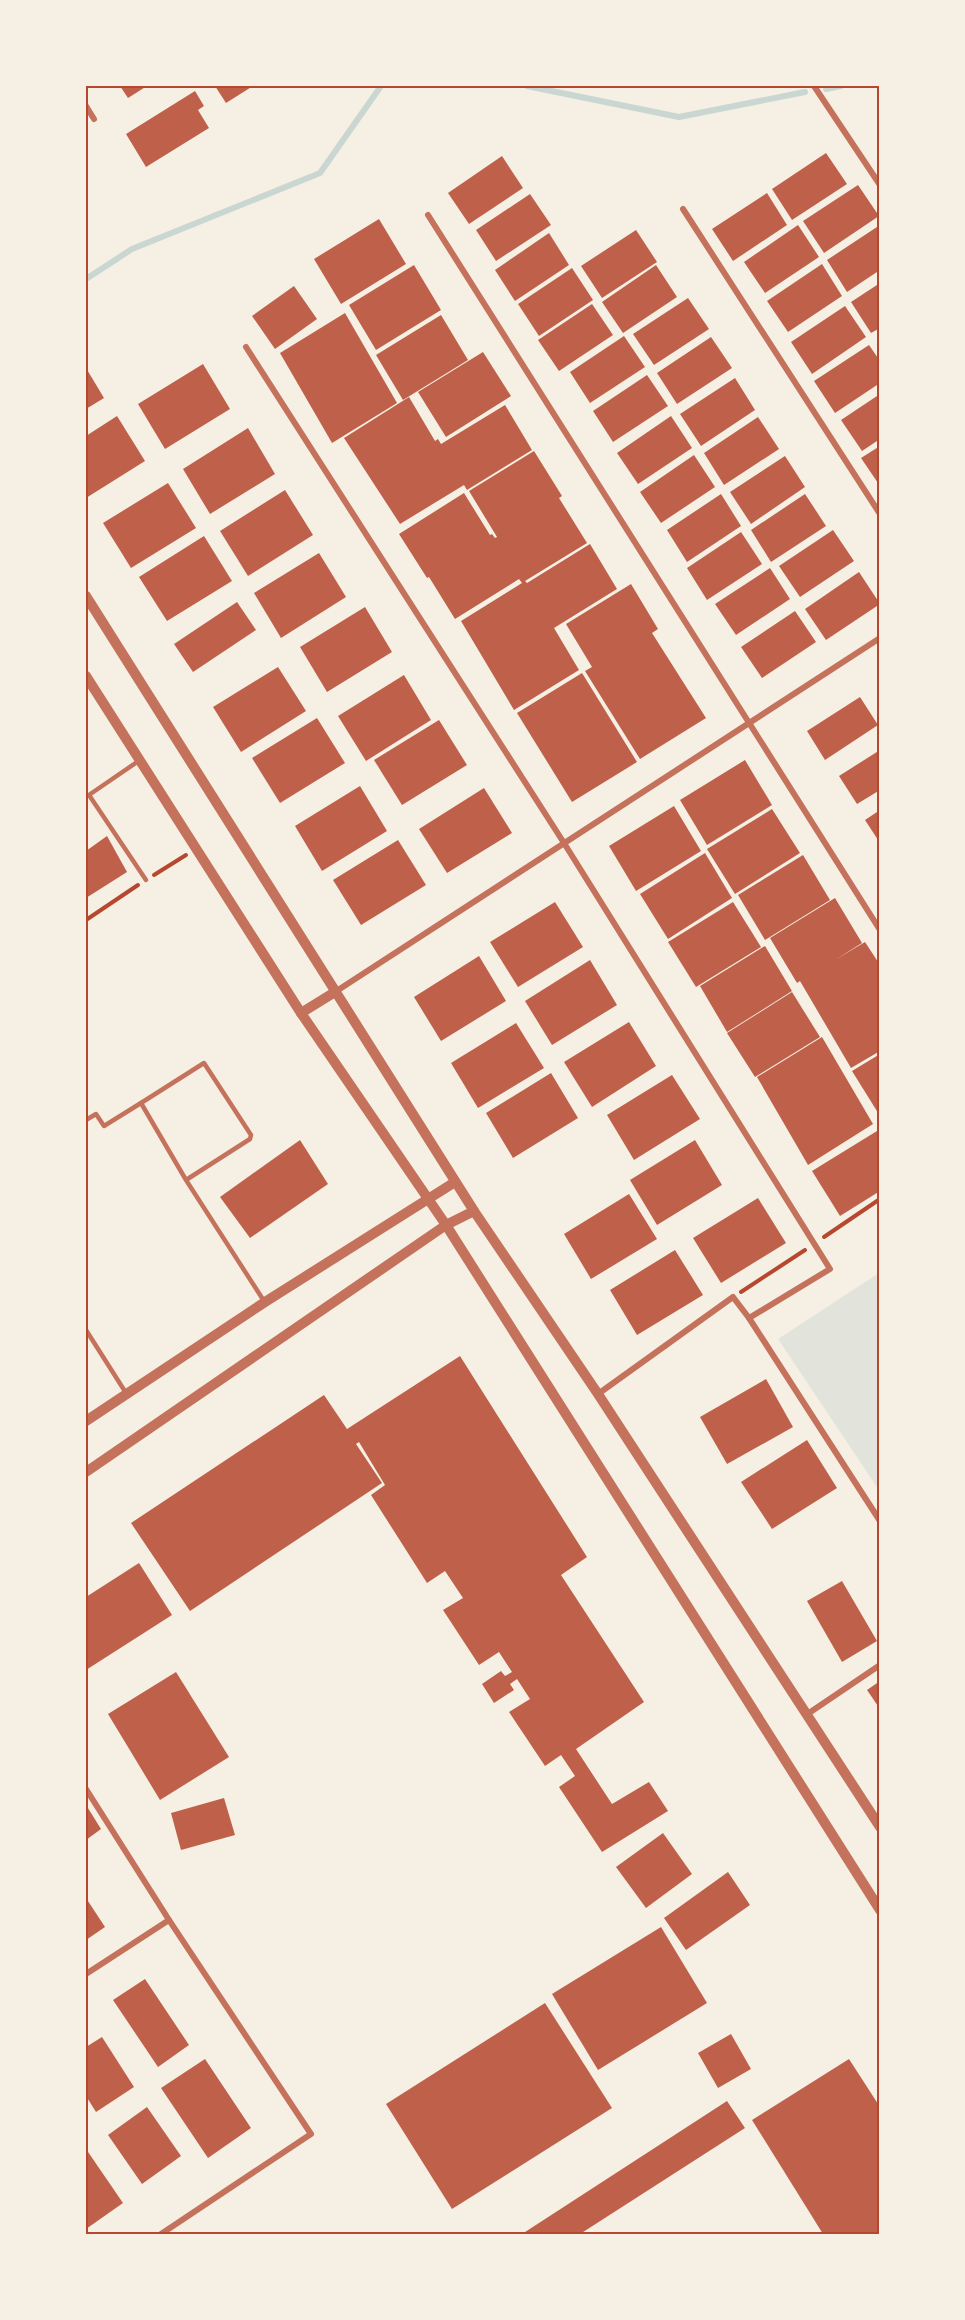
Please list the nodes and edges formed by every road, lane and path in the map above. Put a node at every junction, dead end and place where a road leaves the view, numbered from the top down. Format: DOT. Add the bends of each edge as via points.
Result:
graph roads {
  1 [pos="814,86"];
  2 [pos="86,106"];
  3 [pos="94,119"];
  4 [pos="879,185"];
  5 [pos="683,209"];
  6 [pos="428,215"];
  7 [pos="246,347"];
  8 [pos="879,514"];
  9 [pos="86,596"];
  10 [pos="879,638"];
  11 [pos="86,676"];
  12 [pos="748,724"];
  13 [pos="140,760"];
  14 [pos="87,796"];
  15 [pos="564,843"];
  16 [pos="146,880"];
  17 [pos="879,930"];
  18 [pos="335,992"];
  19 [pos="301,1013"];
  20 [pos="141,1103"];
  21 [pos="86,1120"];
  22 [pos="186,1180"];
  23 [pos="455,1182"];
  24 [pos="428,1200"];
  25 [pos="474,1211"];
  26 [pos="446,1225"];
  27 [pos="265,1302"];
  28 [pos="750,1318"];
  29 [pos="86,1330"];
  30 [pos="126,1394"];
  31 [pos="598,1394"];
  32 [pos="86,1421"];
  33 [pos="86,1472"];
  34 [pos="879,1521"];
  35 [pos="879,1665"];
  36 [pos="806,1715"];
  37 [pos="86,1789"];
  38 [pos="879,1827"];
  39 [pos="879,1910"];
  40 [pos="169,1920"];
  41 [pos="86,1974"];
  42 [pos="161,2235"];
  1 -- 4 [label="street"];
  2 -- 3 [label="street"];
  5 -- 8 [label="street"];
  6 -- 12 [label="street"];
  7 -- 15 [label="street"];
  9 -- 18 [label="street"];
  10 -- 12 [label="street"];
  11 -- 13 [label="street"];
  12 -- 15 [label="street"];
  12 -- 17 [label="street"];
  13 -- 14 [label="lane"];
  13 -- 19 [label="street"];
  14 -- 16 [label="lane"];
  15 -- 18 [label="street"];
  15 -- 28 [label="street" via="830,1269"];
  18 -- 19 [label="street"];
  18 -- 23 [label="street"];
  19 -- 24 [label="street"];
  20 -- 21 [label="lane" via="104,1126 96,1114"];
  20 -- 22 [label="lane"];
  20 -- 22 [label="lane" via="204,1063 251,1135"];
  22 -- 27 [label="lane"];
  23 -- 24 [label="street"];
  23 -- 25 [label="street"];
  24 -- 26 [label="street"];
  24 -- 27 [label="street"];
  25 -- 26 [label="street"];
  25 -- 31 [label="street"];
  26 -- 33 [label="street"];
  26 -- 39 [label="street"];
  27 -- 30 [label="street"];
  28 -- 31 [label="street" via="733,1297"];
  28 -- 34 [label="street"];
  29 -- 30 [label="lane"];
  30 -- 32 [label="street"];
  31 -- 36 [label="street"];
  35 -- 36 [label="street"];
  36 -- 38 [label="street"];
  37 -- 40 [label="street"];
  40 -- 41 [label="street"];
  40 -- 42 [label="street" via="311,2134"];
}
